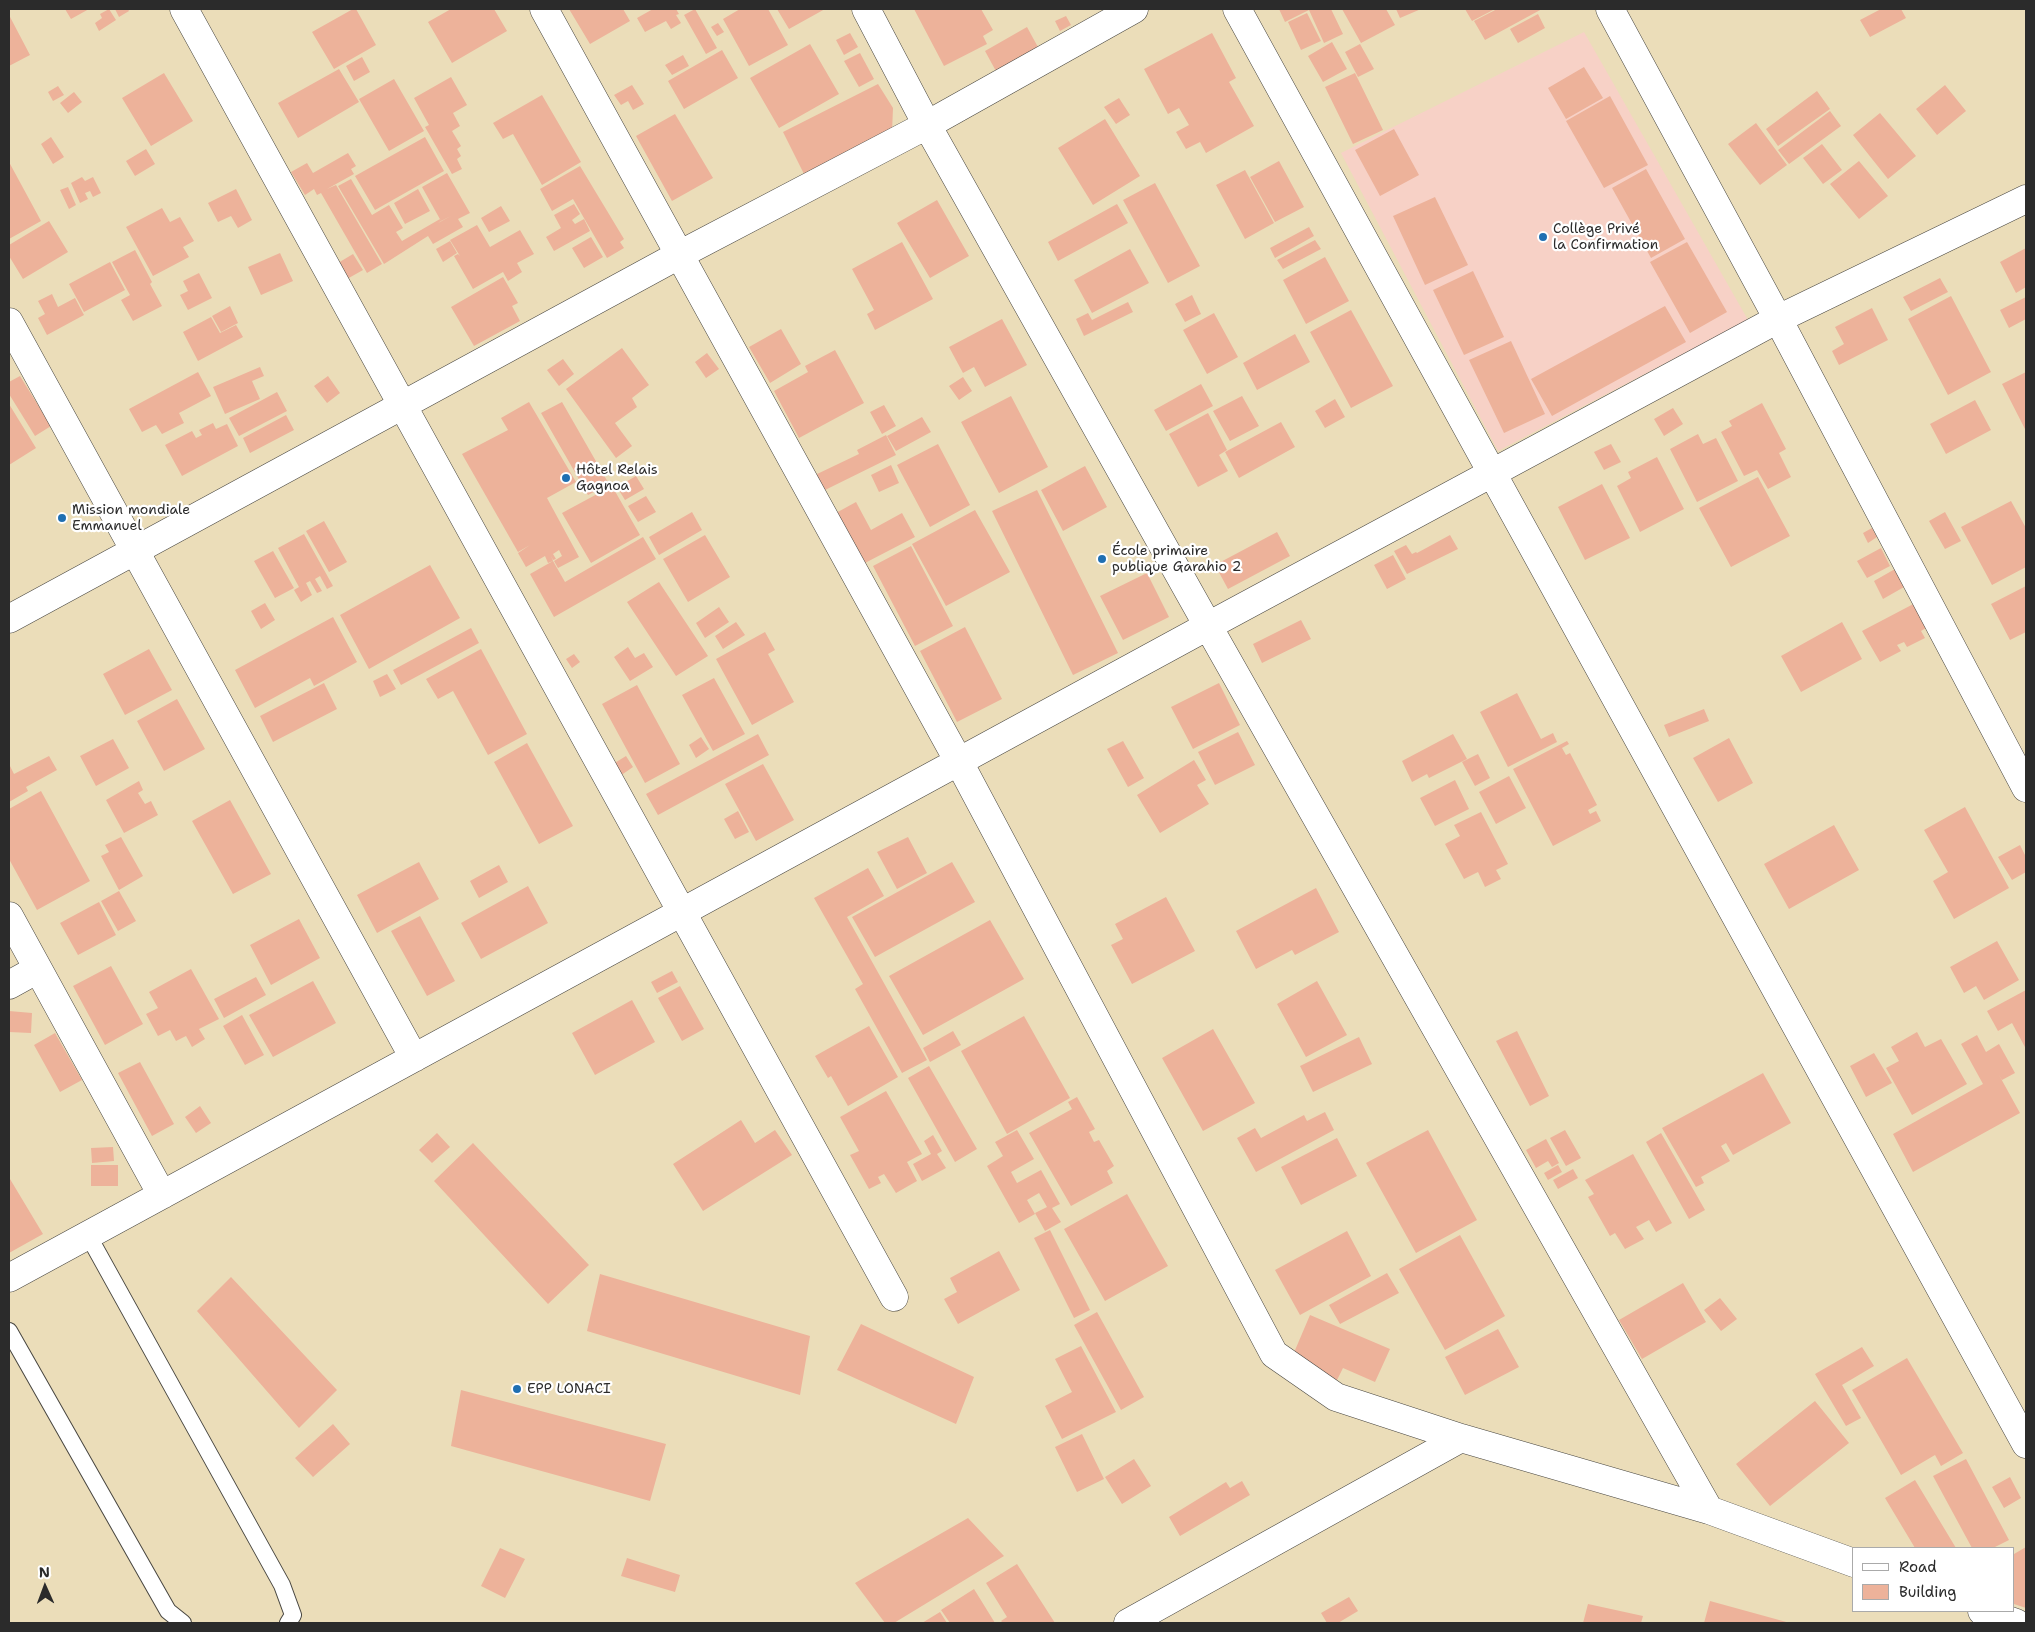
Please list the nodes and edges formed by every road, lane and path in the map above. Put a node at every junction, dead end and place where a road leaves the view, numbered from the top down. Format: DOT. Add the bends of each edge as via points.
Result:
graph roads {
  1 [pos="184,9"];
  2 [pos="544,9"];
  3 [pos="866,9"];
  4 [pos="1134,9"];
  5 [pos="1237,9"];
  6 [pos="1610,9"];
  7 [pos="927,125"];
  8 [pos="2026,199"];
  9 [pos="679,254"];
  10 [pos="1778,319"];
  11 [pos="9,322"];
  12 [pos="403,405"];
  13 [pos="1492,473"];
  14 [pos="134,551"];
  15 [pos="9,619"];
  16 [pos="1208,626"];
  17 [pos="959,762"];
  18 [pos="2026,788"];
  19 [pos="682,913"];
  20 [pos="9,916"];
  21 [pos="38,969"];
  22 [pos="9,985"];
  23 [pos="414,1058"];
  24 [pos="162,1195"];
  25 [pos="88,1235"];
  26 [pos="9,1278"];
  27 [pos="894,1297"];
  28 [pos="9,1331"];
  29 [pos="1461,1438"];
  30 [pos="2026,1444"];
  31 [pos="1709,1510"];
  32 [pos="1852,1562"];
  33 [pos="1985,1612"];
  34 [pos="183,1623"];
  35 [pos="288,1623"];
  36 [pos="1128,1623"];
  37 [pos="2016,1623"];
  1 -- 12 [label="street"];
  2 -- 9 [label="street"];
  3 -- 7 [label="street"];
  4 -- 7 [label="street"];
  5 -- 13 [label="street"];
  6 -- 10 [label="street"];
  7 -- 9 [label="street"];
  7 -- 16 [label="street"];
  8 -- 10 [label="street"];
  9 -- 12 [label="street"];
  9 -- 17 [label="street"];
  10 -- 13 [label="street"];
  10 -- 18 [label="street"];
  11 -- 14 [label="street"];
  12 -- 14 [label="street"];
  12 -- 19 [label="street"];
  13 -- 16 [label="street"];
  13 -- 30 [label="street"];
  14 -- 15 [label="street"];
  14 -- 23 [label="street"];
  16 -- 17 [label="street"];
  16 -- 31 [label="street"];
  17 -- 19 [label="street"];
  17 -- 29 [label="street" via="1274,1354 1336,1397"];
  19 -- 23 [label="street"];
  19 -- 27 [label="street"];
  20 -- 21 [label="street"];
  21 -- 22 [label="street"];
  21 -- 24 [label="street"];
  23 -- 24 [label="street"];
  24 -- 25 [label="street"];
  25 -- 26 [label="street"];
  25 -- 35 [label="lane" via="282,1585 293,1615"];
  28 -- 34 [label="lane" via="168,1611"];
  29 -- 31 [label="street"];
  29 -- 36 [label="street"];
  31 -- 32 [label="street"];
  33 -- 37 [label="street"];
}
